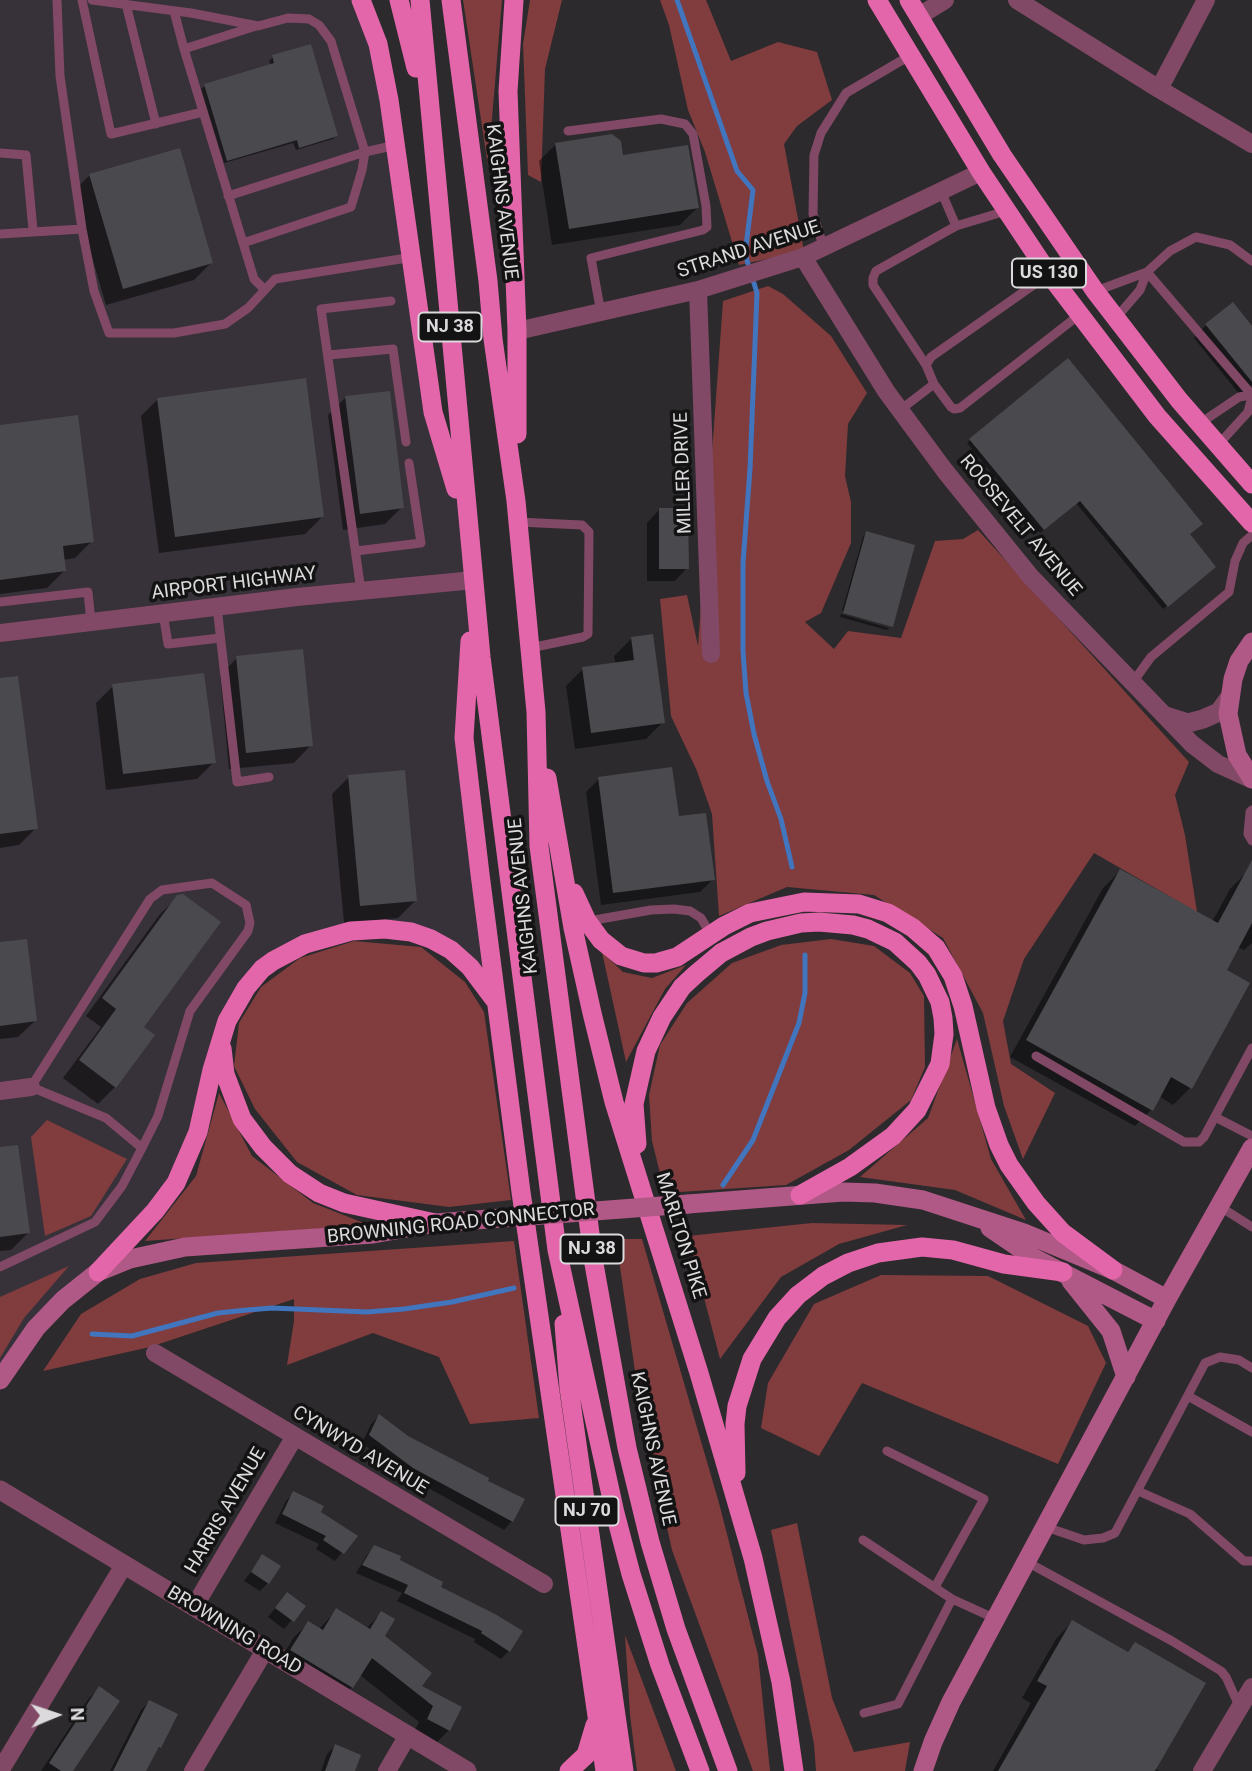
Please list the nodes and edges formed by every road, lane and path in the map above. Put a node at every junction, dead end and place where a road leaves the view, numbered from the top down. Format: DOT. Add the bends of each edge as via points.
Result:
graph roads {
  1 [pos="57,0"];
  2 [pos="82,0"];
  3 [pos="92,0"];
  4 [pos="360,0"];
  5 [pos="399,0"];
  6 [pos="420,0"];
  7 [pos="451,0"];
  8 [pos="514,0"];
  9 [pos="877,0"];
  10 [pos="945,0"];
  11 [pos="1017,0"];
  12 [pos="1206,0"];
  13 [pos="126,4"];
  14 [pos="914,8"];
  15 [pos="174,11"];
  16 [pos="258,26"];
  17 [pos="184,49"];
  18 [pos="911,55"];
  19 [pos="1159,89"];
  20 [pos="203,112"];
  21 [pos="156,124"];
  22 [pos="430,127"];
  23 [pos="568,131"];
  24 [pos="1252,144"];
  25 [pos="396,145"];
  26 [pos="365,152"];
  27 [pos="0,153"];
  28 [pos="981,172"];
  29 [pos="941,191"];
  30 [pos="229,196"];
  31 [pos="1006,211"];
  32 [pos="956,226"];
  33 [pos="82,229"];
  34 [pos="33,230"];
  35 [pos="0,234"];
  36 [pos="243,243"];
  37 [pos="824,248"];
  38 [pos="413,257"];
  39 [pos="803,257"];
  40 [pos="1252,261"];
  41 [pos="1147,272"];
  42 [pos="1049,274"];
  43 [pos="265,290"];
  44 [pos="698,290"];
  45 [pos="1095,291"];
  46 [pos="391,302"];
  47 [pos="601,313"];
  48 [pos="1079,315"];
  49 [pos="1116,318"];
  50 [pos="517,331"];
  51 [pos="328,355"];
  52 [pos="926,365"];
  53 [pos="934,384"];
  54 [pos="1252,395"];
  55 [pos="900,410"];
  56 [pos="1199,424"];
  57 [pos="406,442"];
  58 [pos="1218,445"];
  59 [pos="409,463"];
  60 [pos="1252,484"];
  61 [pos="516,501"];
  62 [pos="518,522"];
  63 [pos="1252,523"];
  64 [pos="468,527"];
  65 [pos="1252,535"];
  66 [pos="356,551"];
  67 [pos="474,580"];
  68 [pos="361,591"];
  69 [pos="0,602"];
  70 [pos="216,607"];
  71 [pos="163,613"];
  72 [pos="91,622"];
  73 [pos="0,633"];
  74 [pos="220,638"];
  75 [pos="1252,642"];
  76 [pos="529,648"];
  77 [pos="711,654"];
  78 [pos="1133,682"];
  79 [pos="1229,698"];
  80 [pos="536,712"];
  81 [pos="1166,716"];
  82 [pos="269,777"];
  83 [pos="1252,779"];
  84 [pos="1252,810"];
  85 [pos="1252,841"];
  86 [pos="563,871"];
  87 [pos="587,921"];
  88 [pos="711,935"];
  89 [pos="495,1000"];
  90 [pos="222,1036"];
  91 [pos="1252,1048"];
  92 [pos="1036,1056"];
  93 [pos="31,1087"];
  94 [pos="0,1091"];
  95 [pos="1215,1116"];
  96 [pos="1252,1136"];
  97 [pos="142,1148"];
  98 [pos="1252,1148"];
  99 [pos="641,1186"];
  100 [pos="800,1195"];
  101 [pos="1219,1206"];
  102 [pos="972,1216"];
  103 [pos="435,1223"];
  104 [pos="1252,1227"];
  105 [pos="557,1250"];
  106 [pos="0,1268"];
  107 [pos="1113,1270"];
  108 [pos="98,1272"];
  109 [pos="1063,1272"];
  110 [pos="1167,1299"];
  111 [pos="1156,1321"];
  112 [pos="155,1353"];
  113 [pos="1252,1368"];
  114 [pos="4,1375"];
  115 [pos="1126,1377"];
  116 [pos="0,1390"];
  117 [pos="1188,1396"];
  118 [pos="1252,1432"];
  119 [pos="295,1436"];
  120 [pos="887,1451"];
  121 [pos="0,1490"];
  122 [pos="1138,1491"];
  123 [pos="737,1499"];
  124 [pos="1046,1527"];
  125 [pos="863,1540"];
  126 [pos="1252,1561"];
  127 [pos="1027,1562"];
  128 [pos="124,1564"];
  129 [pos="544,1584"];
  130 [pos="935,1587"];
  131 [pos="952,1599"];
  132 [pos="194,1607"];
  133 [pos="996,1619"];
  134 [pos="265,1650"];
  135 [pos="1252,1686"];
  136 [pos="1240,1707"];
  137 [pos="597,1713"];
  138 [pos="864,1713"];
  139 [pos="408,1735"];
  140 [pos="0,1771"];
  141 [pos="193,1771"];
  142 [pos="387,1771"];
  143 [pos="467,1771"];
  144 [pos="569,1771"];
  145 [pos="605,1771"];
  146 [pos="624,1771"];
  147 [pos="700,1771"];
  148 [pos="728,1771"];
  149 [pos="794,1771"];
  150 [pos="923,1771"];
  151 [pos="1202,1771"];
  1 -- 33 [label="lane" via="60,76"];
  2 -- 21 [label="lane" via="111,134"];
  3 -- 13 [label="lane"];
  4 -- 25 [label="highway" via="378,44"];
  5 -- 22 [label="highway, NJ 38"];
  6 -- 22 [label="highway"];
  7 -- 61 [label="highway, KAIGHNS AVENUE / NJ 38"];
  8 -- 50 [label="highway" via="508,91"];
  9 -- 18 [label="highway, US 130"];
  10 -- 14 [label="street"];
  11 -- 19 [label="street"];
  12 -- 19 [label="street"];
  13 -- 15 [label="lane"];
  13 -- 21 [label="lane"];
  14 -- 45 [label="highway, US 130" via="1002,155"];
  15 -- 16 [label="lane"];
  15 -- 17 [label="lane"];
  16 -- 17 [label="lane"];
  16 -- 26 [label="lane" via="288,18 309,19 319,25 331,41"];
  17 -- 20 [label="lane"];
  18 -- 28 [label="highway, US 130"];
  18 -- 37 [label="lane" via="846,93 821,133 814,155 813,214"];
  19 -- 24 [label="street"];
  20 -- 21 [label="lane"];
  20 -- 30 [label="lane"];
  22 -- 64 [label="highway, KAIGHNS AVENUE / NJ 38"];
  23 -- 47 [label="lane" via="661,119 685,124 693,134 707,227 591,258"];
  25 -- 26 [label="lane"];
  25 -- 38 [label="highway"];
  26 -- 30 [label="lane"];
  26 -- 36 [label="lane" via="351,207"];
  27 -- 34 [label="lane" via="26,155"];
  28 -- 29 [label="street, STRAND AVENUE"];
  28 -- 31 [label="highway, US 130"];
  29 -- 32 [label="lane"];
  29 -- 37 [label="street, STRAND AVENUE"];
  30 -- 36 [label="lane"];
  31 -- 32 [label="lane"];
  31 -- 42 [label="highway, US 130"];
  32 -- 52 [label="lane" via="876,271 873,278 873,285"];
  33 -- 34 [label="lane"];
  33 -- 43 [label="lane" via="94,291 109,333 174,333 225,324"];
  34 -- 35 [label="lane"];
  36 -- 43 [label="lane" via="254,279"];
  37 -- 39 [label="street, STRAND AVENUE"];
  38 -- 43 [label="lane" via="275,279"];
  38 -- 64 [label="highway" via="433,412"];
  39 -- 44 [label="street, STRAND AVENUE"];
  39 -- 55 [label="street, ROOSEVELT AVENUE"];
  40 -- 41 [label="lane" via="1230,245 1196,237 1170,251"];
  41 -- 45 [label="lane"];
  41 -- 49 [label="lane" via="1140,290"];
  41 -- 54 [label="lane"];
  42 -- 48 [label="highway, US 130"];
  42 -- 52 [label="lane"];
  44 -- 47 [label="street, STRAND AVENUE"];
  44 -- 77 [label="street, MILLER DRIVE"];
  45 -- 49 [label="highway, US 130"];
  46 -- 51 [label="lane" via="321,310"];
  47 -- 50 [label="street, STRAND AVENUE"];
  48 -- 53 [label="lane" via="960,408 951,407"];
  48 -- 63 [label="highway, US 130" via="1157,416"];
  49 -- 56 [label="highway, US 130"];
  50 -- 61 [label="highway"];
  51 -- 57 [label="lane" via="393,349"];
  51 -- 66 [label="lane"];
  52 -- 53 [label="lane"];
  53 -- 55 [label="lane"];
  54 -- 56 [label="lane" via="1239,397"];
  54 -- 58 [label="lane" via="1248,412"];
  55 -- 78 [label="street, ROOSEVELT AVENUE" via="1030,576"];
  56 -- 58 [label="highway, US 130"];
  58 -- 60 [label="highway, US 130"];
  59 -- 66 [label="lane" via="421,543"];
  61 -- 62 [label="highway, KAIGHNS AVENUE / NJ 38"];
  62 -- 76 [label="highway, KAIGHNS AVENUE / NJ 38"];
  62 -- 76 [label="lane" via="582,525 589,532 588,634"];
  64 -- 67 [label="highway, KAIGHNS AVENUE / NJ 38"];
  65 -- 78 [label="lane" via="1235,561 1229,592 1151,657"];
  66 -- 68 [label="lane"];
  67 -- 68 [label="street, AIRPORT HIGHWAY"];
  67 -- 89 [label="highway" via="464,738"];
  67 -- 105 [label="highway, KAIGHNS AVENUE / NJ 38"];
  68 -- 70 [label="street, AIRPORT HIGHWAY"];
  69 -- 72 [label="lane" via="88,592"];
  70 -- 71 [label="street, AIRPORT HIGHWAY"];
  70 -- 74 [label="lane"];
  71 -- 72 [label="street, AIRPORT HIGHWAY"];
  71 -- 74 [label="lane" via="168,644"];
  72 -- 73 [label="street, AIRPORT HIGHWAY"];
  74 -- 82 [label="lane" via="237,782"];
  75 -- 79 [label="main road" via="1239,661"];
  76 -- 80 [label="highway, KAIGHNS AVENUE / NJ 38"];
  78 -- 81 [label="street, ROOSEVELT AVENUE"];
  79 -- 81 [label="street" via="1219,712 1203,719 1188,723"];
  79 -- 83 [label="main road" via="1230,732"];
  80 -- 86 [label="highway, MARLTON PIKE"];
  80 -- 148 [label="highway, KAIGHNS AVENUE / NJ 38" via="539,846 614,1385 658,1573"];
  81 -- 83 [label="street, ROOSEVELT AVENUE" via="1218,764"];
  84 -- 85 [label="lane" via="1248,834"];
  86 -- 87 [label="highway"];
  86 -- 99 [label="highway, MARLTON PIKE" via="614,1102"];
  87 -- 88 [label="lane" via="674,909 701,918"];
  87 -- 88 [label="highway" via="611,950 644,963 677,957"];
  88 -- 107 [label="highway" via="766,908 823,901 874,908 914,928 936,948 953,976 986,1108 1009,1165 1063,1233"];
  89 -- 90 [label="highway" via="461,958 441,944 411,932 367,929 305,944 262,969 239,998"];
  89 -- 137 [label="highway"];
  90 -- 103 [label="highway" via="225,1074 235,1103 252,1134 283,1168 319,1193 344,1203"];
  90 -- 108 [label="highway" via="198,1132 176,1183"];
  91 -- 95 [label="lane"];
  92 -- 95 [label="lane" via="1184,1142 1199,1142"];
  93 -- 94 [label="street"];
  93 -- 97 [label="lane" via="106,1118"];
  93 -- 97 [label="lane" via="150,899 162,890 212,883 246,905 250,923 190,1011 158,1116"];
  95 -- 96 [label="lane"];
  97 -- 106 [label="lane" via="96,1222"];
  98 -- 101 [label="main road"];
  99 -- 100 [label="highway" via="634,1118 639,1072 653,1033 682,987 721,953 751,937 801,923 853,925 895,942 927,975 943,1018 942,1056 922,1102 893,1136 865,1158"];
  99 -- 123 [label="highway, MARLTON PIKE"];
  100 -- 102 [label="main road, BROWNING ROAD CONNECTOR" via="890,1194"];
  100 -- 103 [label="main road, BROWNING ROAD CONNECTOR, bridge"];
  101 -- 104 [label="lane"];
  101 -- 110 [label="main road"];
  102 -- 107 [label="main road, BROWNING ROAD CONNECTOR"];
  102 -- 109 [label="main road, BROWNING ROAD CONNECTOR"];
  103 -- 108 [label="main road, BROWNING ROAD CONNECTOR" via="373,1234 185,1247 130,1259"];
  105 -- 146 [label="highway, NJ 70" via="569,1388"];
  105 -- 147 [label="highway, KAIGHNS AVENUE / NJ 38" via="626,1555"];
  107 -- 110 [label="main road, BROWNING ROAD CONNECTOR"];
  108 -- 114 [label="main road, BROWNING ROAD CONNECTOR" via="48,1314"];
  109 -- 111 [label="main road, BROWNING ROAD CONNECTOR"];
  109 -- 115 [label="main road" via="1111,1331"];
  109 -- 123 [label="highway" via="1004,1264 953,1250 907,1248 862,1258 810,1285 767,1330 746,1373 735,1424"];
  110 -- 111 [label="main road"];
  111 -- 115 [label="main road"];
  112 -- 119 [label="street, CYNWYD AVENUE"];
  113 -- 117 [label="lane" via="1220,1357 1205,1363"];
  114 -- 116 [label="main road, BROWNING ROAD CONNECTOR"];
  115 -- 124 [label="main road"];
  117 -- 118 [label="lane"];
  117 -- 122 [label="lane"];
  119 -- 129 [label="street, CYNWYD AVENUE"];
  119 -- 132 [label="street, HARRIS AVENUE"];
  120 -- 130 [label="lane" via="984,1499"];
  121 -- 128 [label="street, BROWNING ROAD"];
  122 -- 124 [label="lane" via="1115,1533 1103,1538 1084,1540"];
  122 -- 126 [label="lane" via="1190,1514 1244,1561"];
  123 -- 149 [label="highway, MARLTON PIKE" via="768,1620"];
  124 -- 127 [label="main road"];
  125 -- 130 [label="lane"];
  127 -- 133 [label="main road"];
  127 -- 136 [label="lane" via="1220,1671"];
  128 -- 132 [label="street, BROWNING ROAD"];
  128 -- 140 [label="street"];
  130 -- 131 [label="lane"];
  131 -- 133 [label="lane"];
  131 -- 138 [label="lane" via="898,1704"];
  132 -- 134 [label="street, BROWNING ROAD"];
  133 -- 150 [label="main road" via="942,1721"];
  134 -- 139 [label="street, BROWNING ROAD"];
  134 -- 141 [label="street"];
  135 -- 136 [label="street"];
  136 -- 151 [label="street"];
  137 -- 144 [label="highway" via="586,1755"];
  137 -- 145 [label="highway"];
  139 -- 142 [label="street"];
  139 -- 143 [label="street, BROWNING ROAD"];
}
